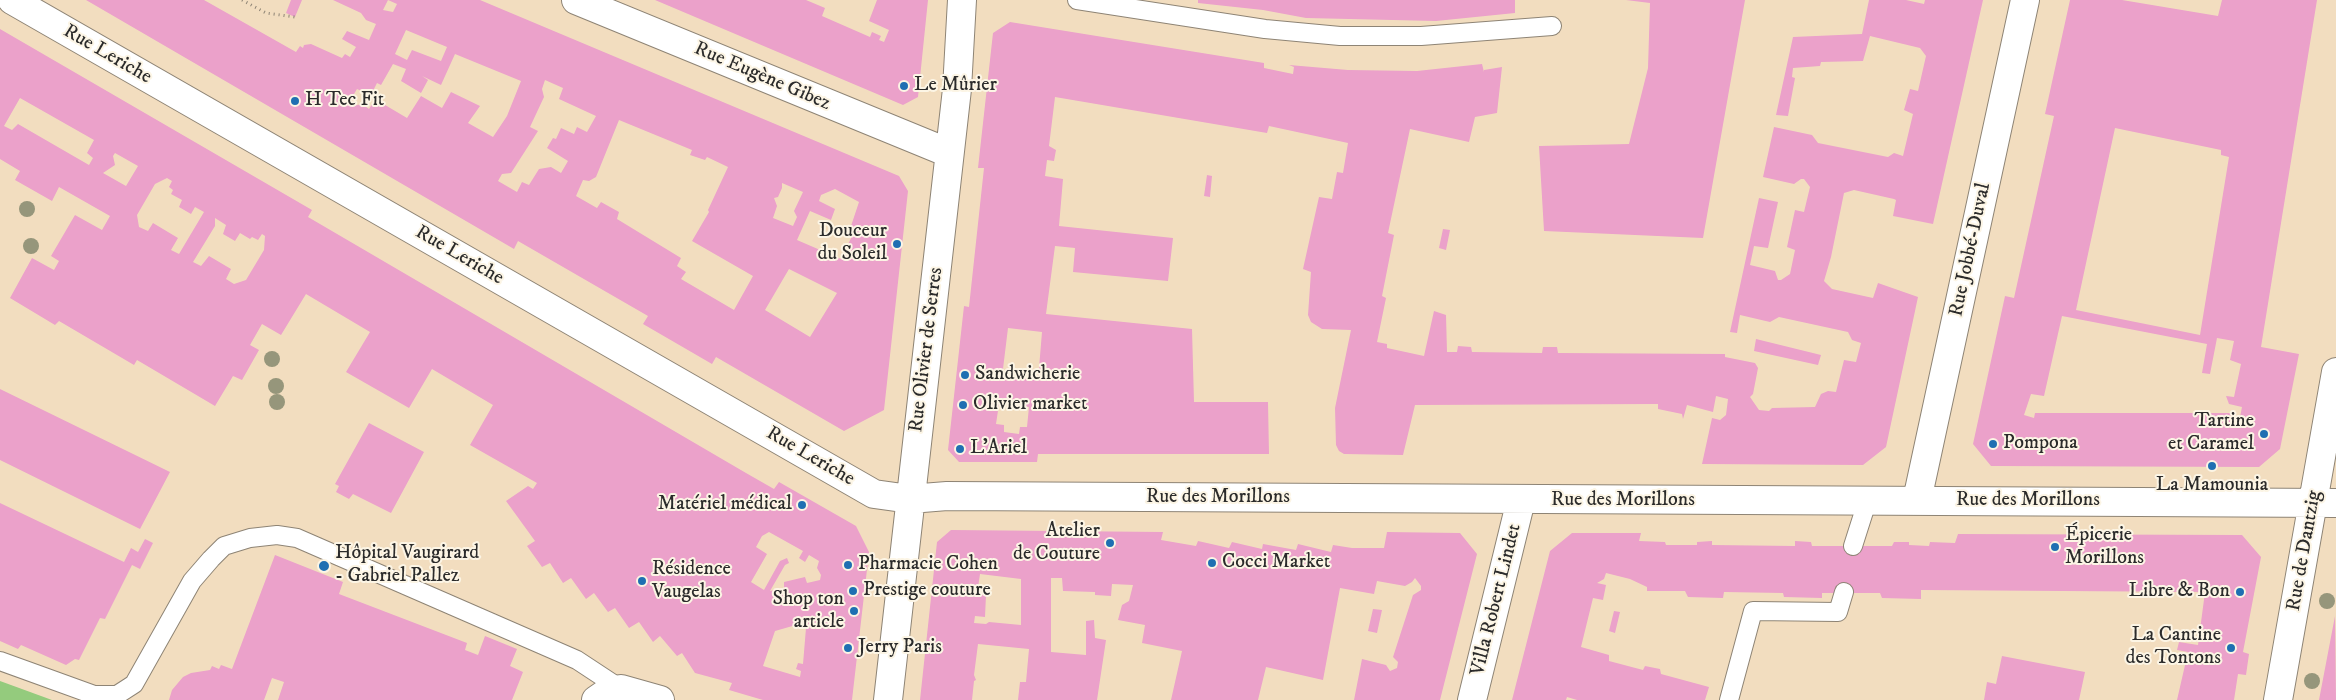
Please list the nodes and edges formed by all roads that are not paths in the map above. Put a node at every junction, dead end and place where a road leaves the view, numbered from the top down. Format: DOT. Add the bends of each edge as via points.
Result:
graph roads {
  1 [pos="12,0"];
  2 [pos="576,0"];
  3 [pos="962,0"];
  4 [pos="1077,0"];
  5 [pos="2025,0"];
  6 [pos="1552,26"];
  7 [pos="949,153"];
  8 [pos="2336,372"];
  9 [pos="910,498"];
  10 [pos="1521,500"];
  11 [pos="1917,500"];
  12 [pos="1867,502"];
  13 [pos="2325,503"];
  14 [pos="1853,546"];
  15 [pos="1844,592"];
  16 [pos="0,660"];
  17 [pos="621,689"];
  18 [pos="596,700"];
  19 [pos="660,700"];
  20 [pos="888,700"];
  21 [pos="1472,700"];
  22 [pos="1728,700"];
  23 [pos="2278,700"];
  1 -- 9 [label="street, Rue Leriche" via="874,494"];
  2 -- 7 [label="street, Rue Eugène Gibez"];
  3 -- 7 [label="street, Rue Olivier de Serres" via="957,89"];
  4 -- 6 [label="lane" via="1265,29 1340,36 1421,36"];
  5 -- 11 [label="street, Rue Jobbé-Duval"];
  7 -- 9 [label="street, Rue Olivier de Serres"];
  8 -- 13 [label="street, Rue de Dantzig"];
  9 -- 10 [label="street, Rue des Morillons"];
  9 -- 20 [label="street, Rue Olivier de Serres"];
  10 -- 12 [label="street, Rue des Morillons"];
  10 -- 21 [label="street, Villa Robert Lindet"];
  11 -- 12 [label="street, Rue des Morillons"];
  11 -- 13 [label="street, Rue des Morillons"];
  12 -- 14 [label="lane"];
  13 -- 23 [label="street, Rue de Dantzig"];
  15 -- 22 [label="lane" via="1838,612 1753,611"];
  16 -- 17 [label="lane" via="94,695 117,695 134,684 192,581 211,559 224,546 250,538 277,535 297,538 576,660"];
  17 -- 18 [label="street" via="609,691"];
  17 -- 19 [label="street"];
}
